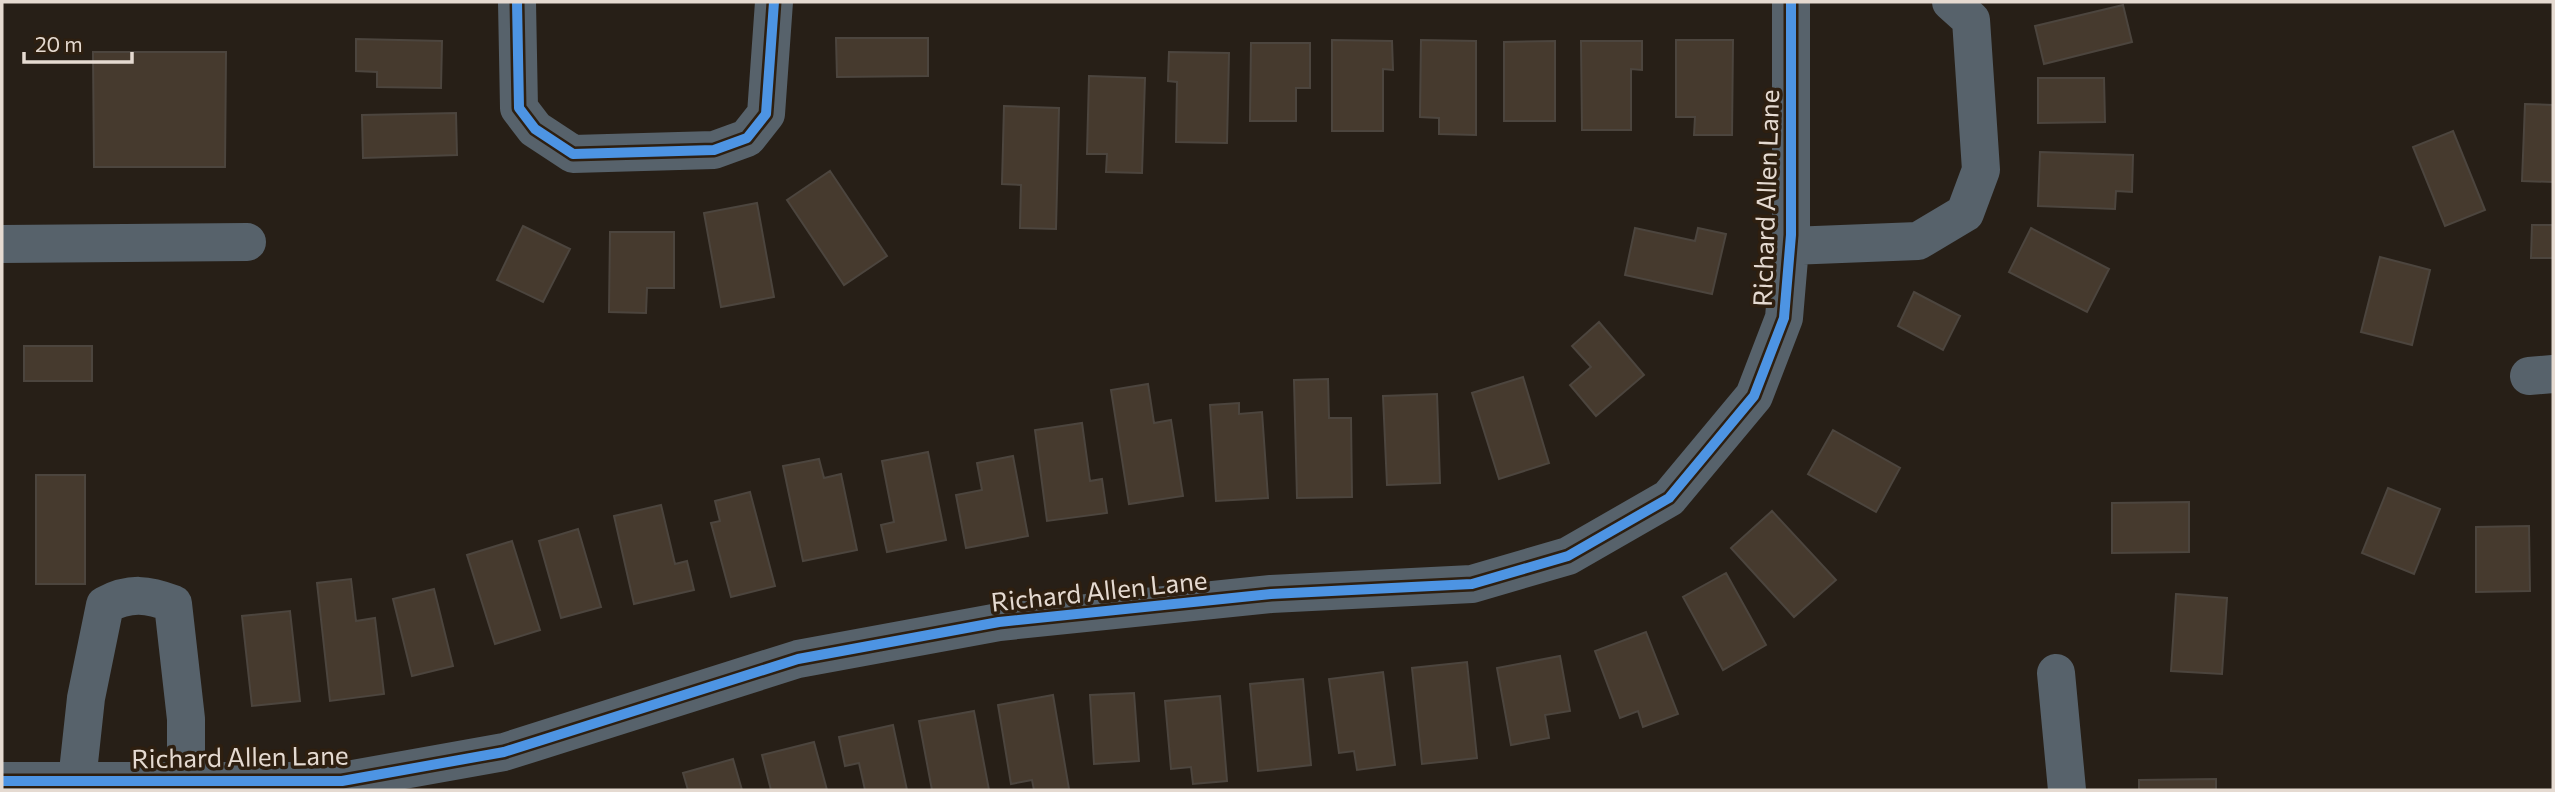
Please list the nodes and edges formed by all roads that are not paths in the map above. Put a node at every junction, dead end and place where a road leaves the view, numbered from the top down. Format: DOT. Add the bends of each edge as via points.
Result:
graph roads {
  1 [pos="517,2"];
  2 [pos="774,2"];
  3 [pos="1791,2"];
  4 [pos="1951,2"];
  5 [pos="247,242"];
  6 [pos="2,244"];
  7 [pos="1790,246"];
  8 [pos="2056,673"];
  9 [pos="2,781"];
  10 [pos="77,781"];
  11 [pos="186,781"];
  12 [pos="250,786"];
  13 [pos="2067,790"];
  1 -- 2 [label="street" via="519,108 535,129 573,154 714,150 747,138 766,114"];
  3 -- 7 [label="street, Richard Allen Lane"];
  4 -- 7 [label="street" via="1971,20 1981,170 1965,213 1918,242"];
  5 -- 6 [label="street"];
  7 -- 12 [label="street, Richard Allen Lane" via="1784,318 1754,396 1669,498 1568,556 1472,584 1271,594 999,622 798,659 504,752 342,781"];
  8 -- 13 [label="street"];
  9 -- 10 [label="street, Richard Allen Lane"];
  10 -- 11 [label="street, Richard Allen Lane"];
  10 -- 11 [label="street" via="88,685 105,604 120,597 149,594 173,604 186,719"];
  11 -- 12 [label="street, Richard Allen Lane"];
}
